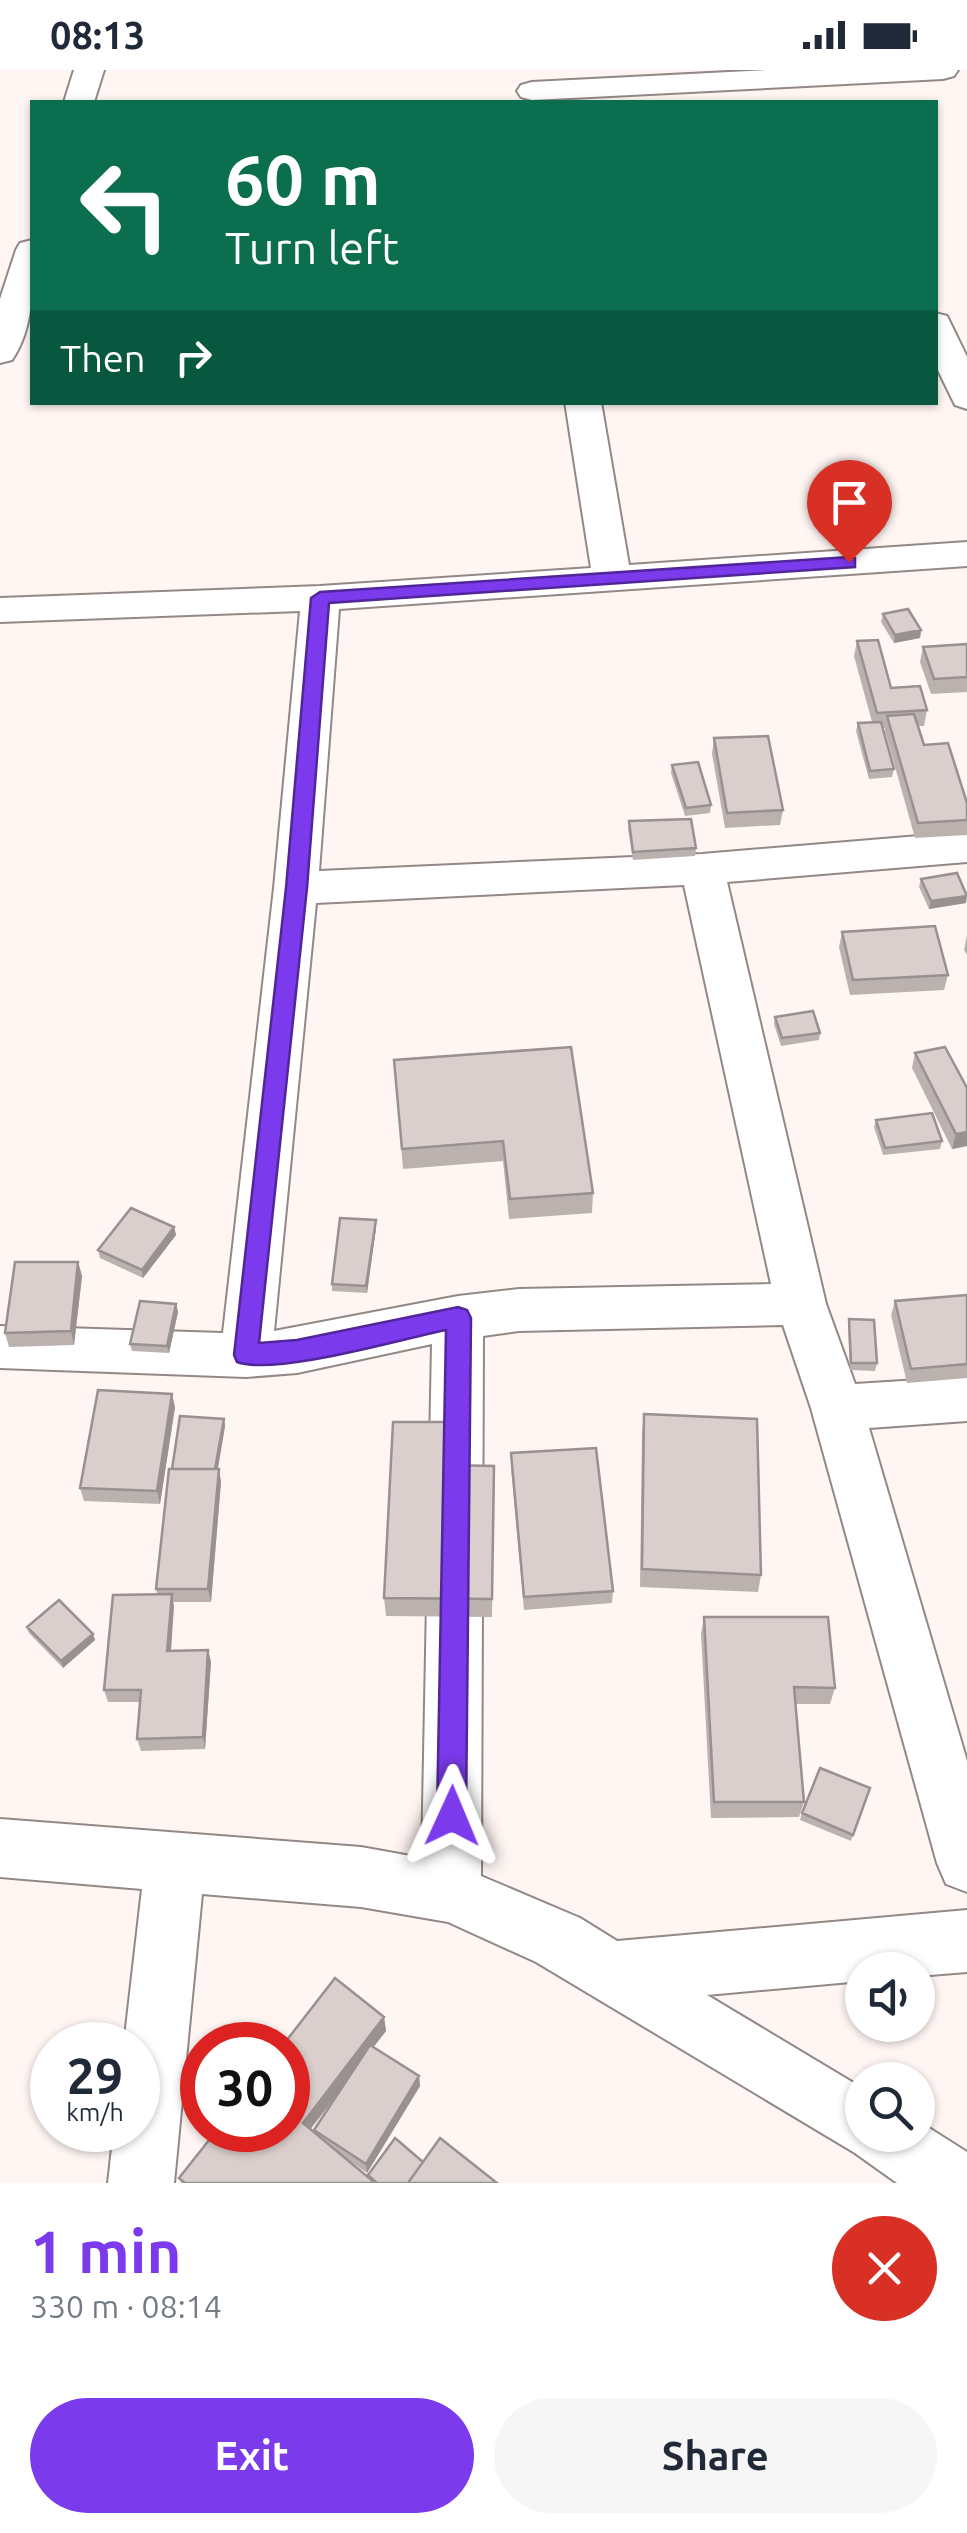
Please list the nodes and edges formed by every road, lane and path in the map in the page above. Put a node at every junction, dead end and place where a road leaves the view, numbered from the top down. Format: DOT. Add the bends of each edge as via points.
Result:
graph roads {
  1 [pos="89,70"];
  2 [pos="943,70"];
  3 [pos="531,88"];
  4 [pos="836,89"];
  5 [pos="80,100"];
  6 [pos="30,256"];
  7 [pos="967,310"];
  8 [pos="938,312"];
  9 [pos="938,330"];
  10 [pos="0,353"];
  11 [pos="967,398"];
  12 [pos="583,405"];
  13 [pos="967,554"];
  14 [pos="612,580"];
  15 [pos="320,598"];
  16 [pos="0,610"];
  17 [pos="967,847"];
  18 [pos="702,870"];
  19 [pos="296,888"];
  20 [pos="802,1304"];
  21 [pos="458,1318"];
  22 [pos="0,1347"];
  23 [pos="246,1355"];
  24 [pos="967,1399"];
  25 [pos="837,1408"];
  26 [pos="0,1848"];
  27 [pos="175,1860"];
  28 [pos="967,1863"];
  29 [pos="450,1892"];
  30 [pos="967,1941"];
  31 [pos="614,1972"];
  32 [pos="845,2114"];
  33 [pos="907,2152"];
  34 [pos="141,2183"];
  35 [pos="956,2183"];
  1 -- 5 [label="street"];
  2 -- 4 [label="street"];
  3 -- 4 [label="street"];
  6 -- 10 [label="street"];
  7 -- 8 [label="street"];
  9 -- 11 [label="street"];
  12 -- 14 [label="street"];
  13 -- 14 [label="street"];
  14 -- 15 [label="street"];
  15 -- 16 [label="street"];
  15 -- 19 [label="street"];
  17 -- 18 [label="street"];
  18 -- 19 [label="street"];
  18 -- 20 [label="street"];
  19 -- 23 [label="street"];
  20 -- 21 [label="street" via="519,1310"];
  20 -- 25 [label="street"];
  21 -- 23 [label="street"];
  21 -- 29 [label="street"];
  22 -- 23 [label="street"];
  24 -- 25 [label="street"];
  25 -- 28 [label="street"];
  26 -- 27 [label="street"];
  27 -- 29 [label="street"];
  27 -- 34 [label="street"];
  29 -- 31 [label="street"];
  30 -- 31 [label="street"];
  31 -- 32 [label="street"];
  33 -- 35 [label="street"];
}
